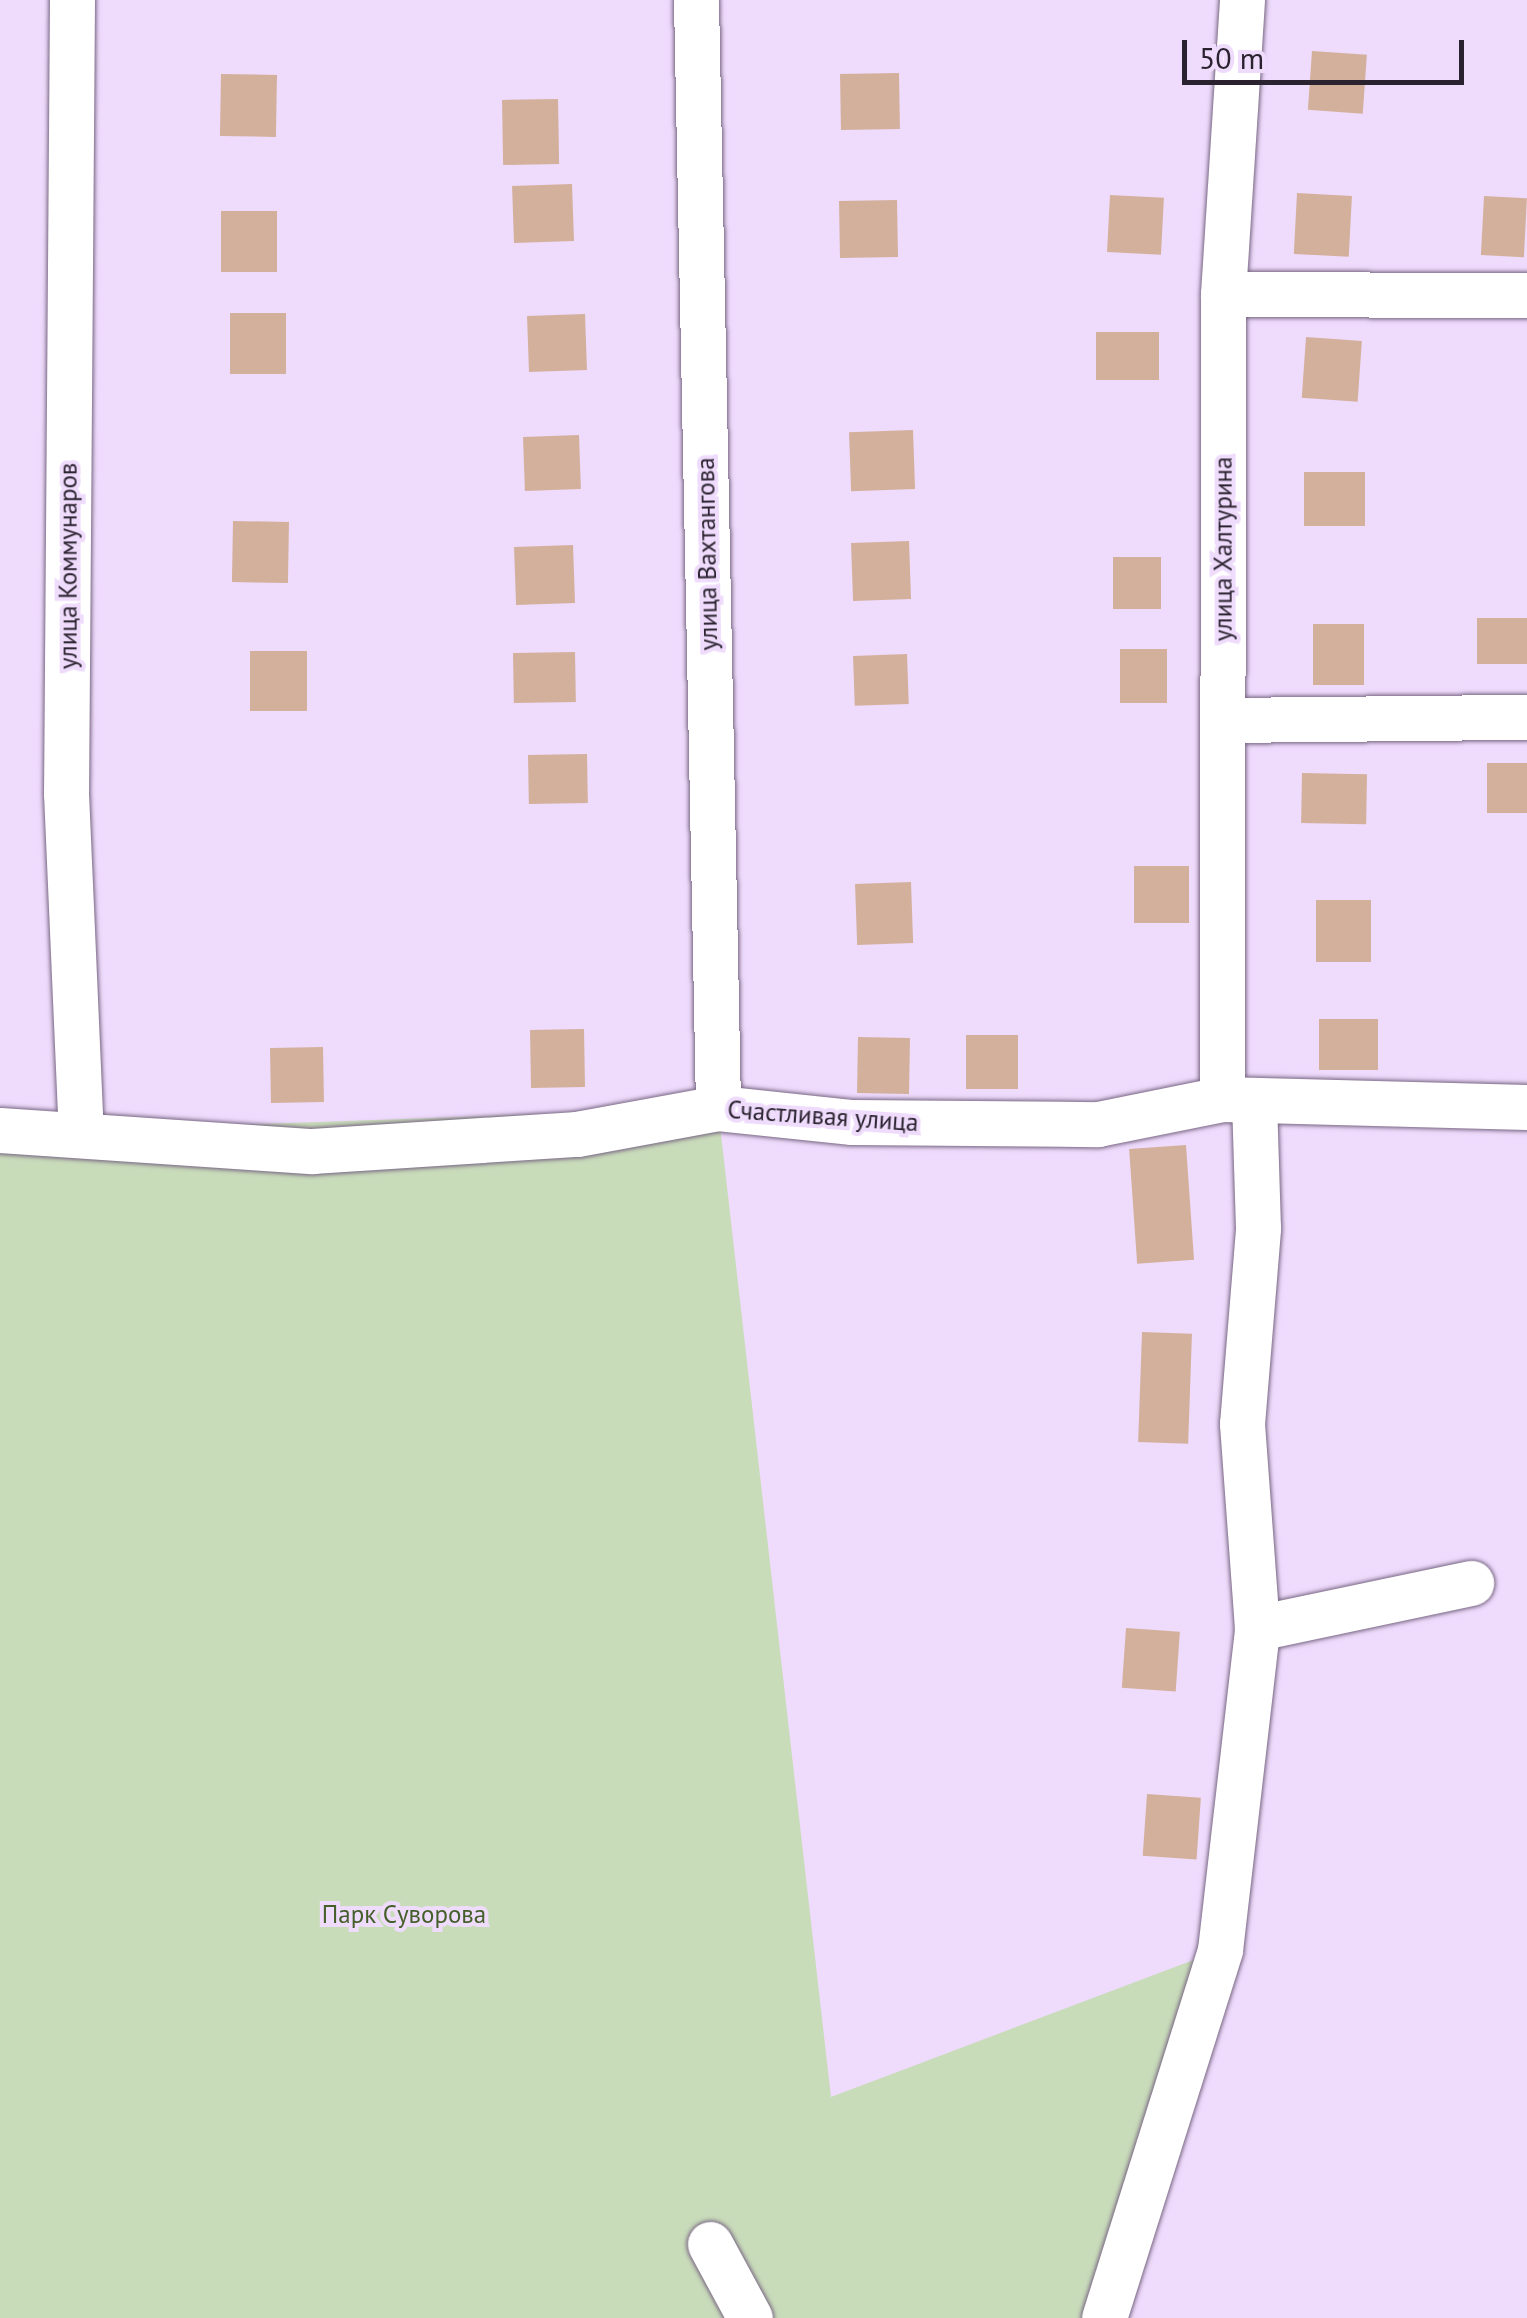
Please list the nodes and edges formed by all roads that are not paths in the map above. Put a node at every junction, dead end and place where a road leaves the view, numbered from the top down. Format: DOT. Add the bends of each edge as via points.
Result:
graph roads {
  1 [pos="72,0"];
  2 [pos="696,0"];
  3 [pos="1242,0"];
  4 [pos="1223,294"];
  5 [pos="1527,295"];
  6 [pos="1527,716"];
  7 [pos="1224,720"];
  8 [pos="1238,1101"];
  9 [pos="1527,1107"];
  10 [pos="718,1108"];
  11 [pos="0,1130"];
  12 [pos="81,1132"];
  13 [pos="1471,1583"];
  14 [pos="1257,1628"];
  15 [pos="710,2244"];
  16 [pos="750,2318"];
  17 [pos="1104,2318"];
  1 -- 12 [label="street, улица Коммунаров" via="66,793"];
  2 -- 10 [label="street, улица Вахтангова"];
  3 -- 4 [label="street, улица Халтурина"];
  4 -- 5 [label="street"];
  4 -- 7 [label="street, улица Халтурина"];
  6 -- 7 [label="street"];
  7 -- 8 [label="street, улица Халтурина"];
  8 -- 9 [label="street, Счастливая улица"];
  8 -- 10 [label="street, Счастливая улица" via="1098,1124 852,1122"];
  8 -- 14 [label="street, улица Халтурина" via="1258,1228 1242,1424"];
  10 -- 12 [label="street, Счастливая улица" via="577,1134 312,1151"];
  11 -- 12 [label="street, Счастливая улица"];
  13 -- 14 [label="street"];
  14 -- 17 [label="street, улица Халтурина" via="1220,1950"];
  15 -- 16 [label="street"];
}
